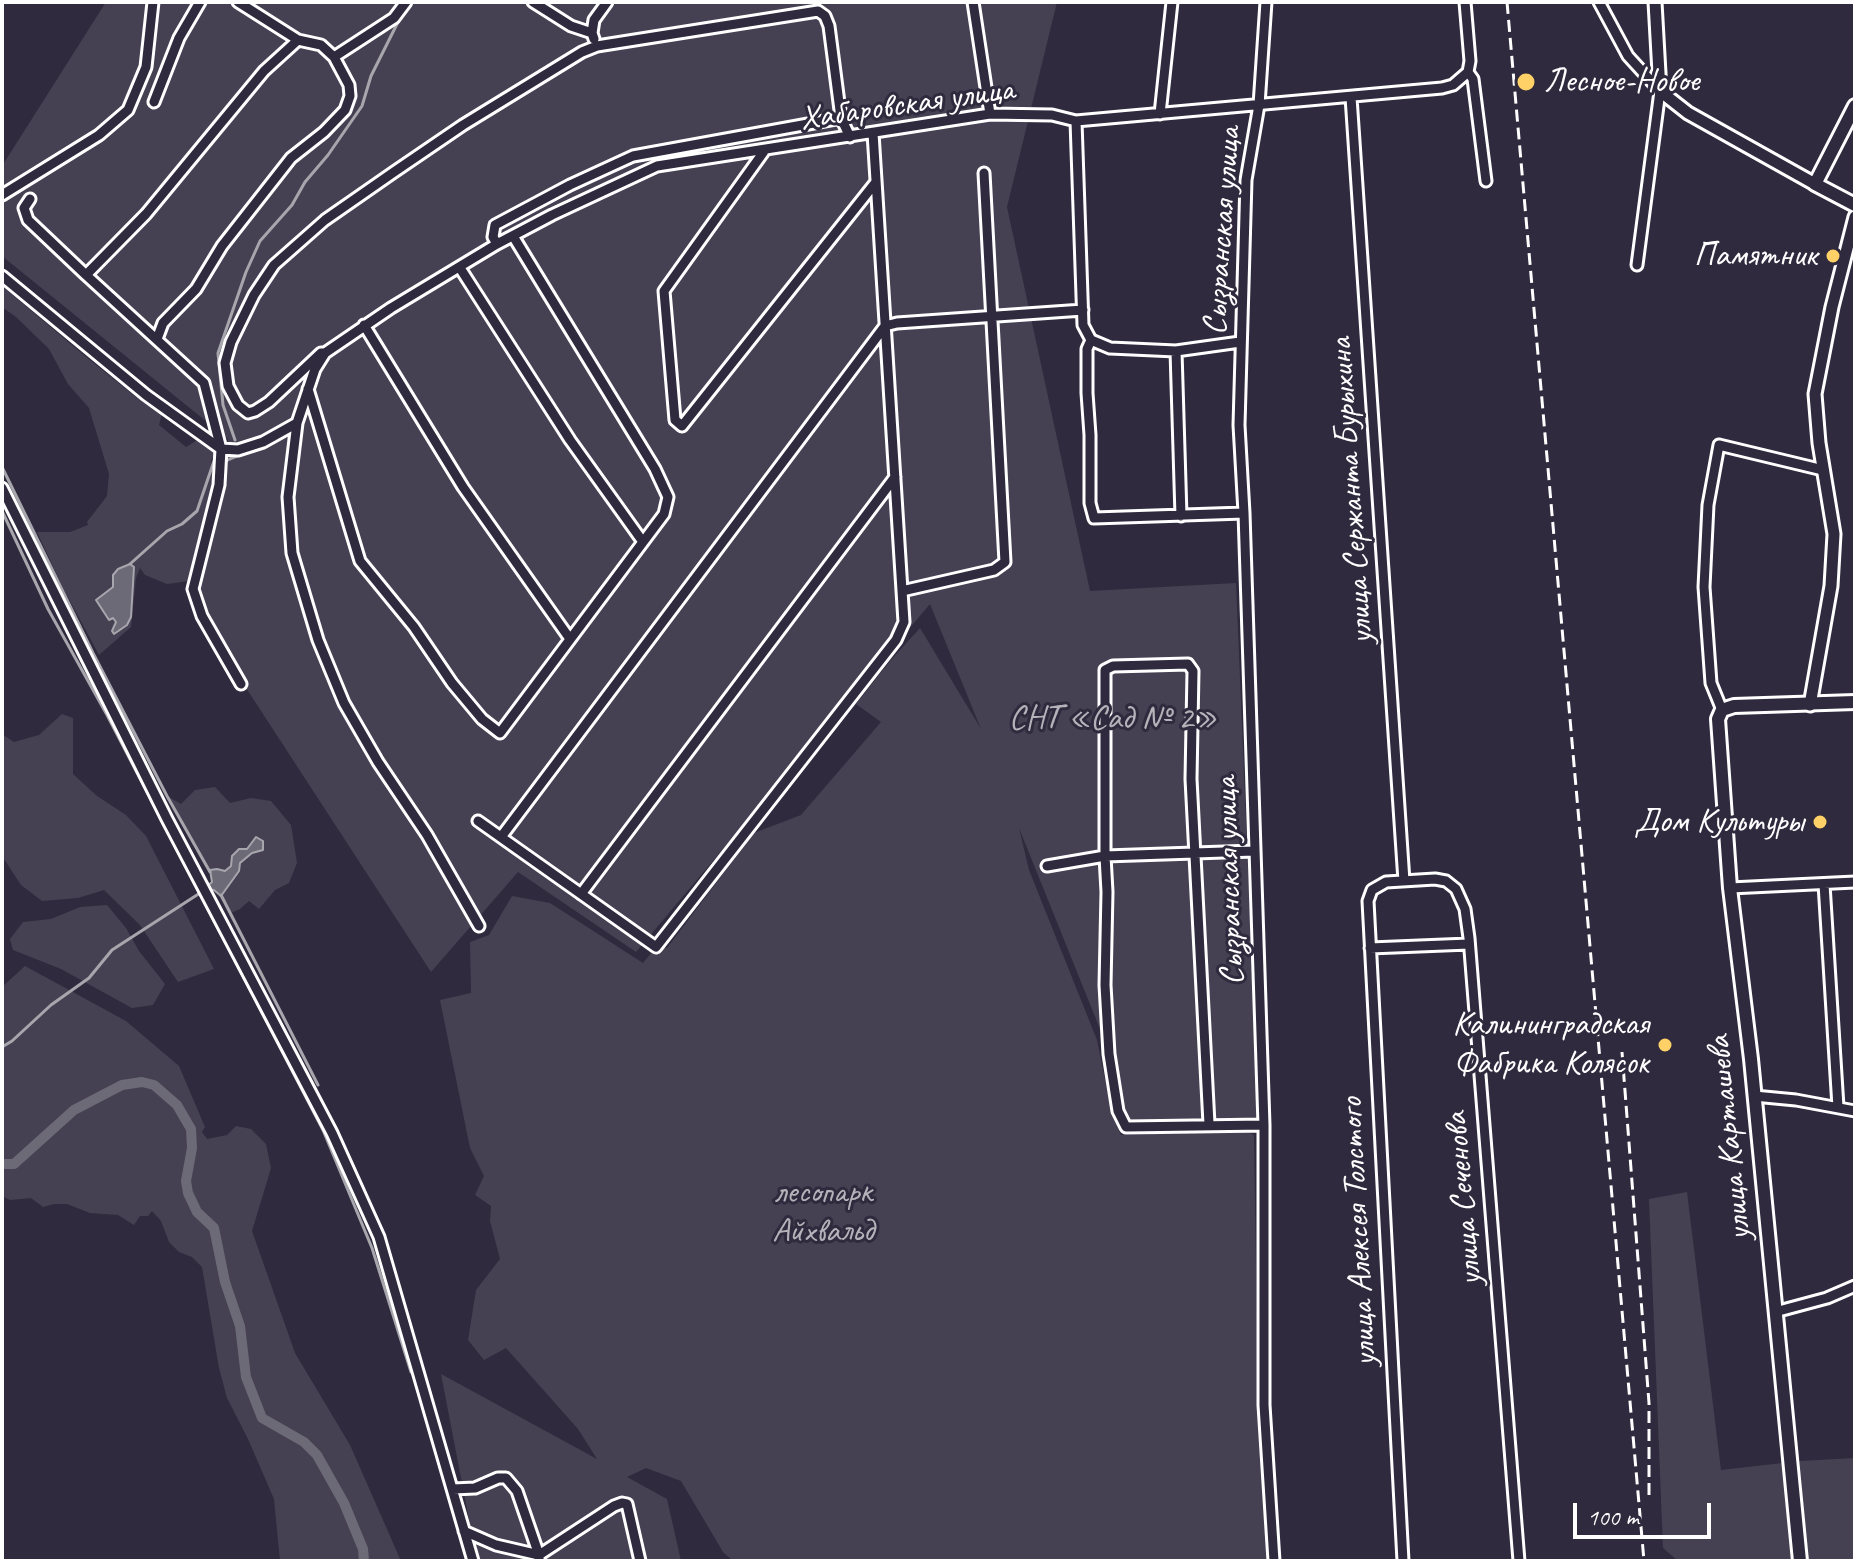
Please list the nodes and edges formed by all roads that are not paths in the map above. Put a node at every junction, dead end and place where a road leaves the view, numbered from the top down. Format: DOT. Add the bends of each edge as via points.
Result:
graph roads {
  1 [pos="153,2"];
  2 [pos="200,2"];
  3 [pos="238,2"];
  4 [pos="406,2"];
  5 [pos="533,2"];
  6 [pos="607,2"];
  7 [pos="973,2"];
  8 [pos="1172,2"];
  9 [pos="1266,2"];
  10 [pos="1465,2"];
  11 [pos="1599,2"];
  12 [pos="1655,2"];
  13 [pos="592,33"];
  14 [pos="298,40"];
  15 [pos="597,46"];
  16 [pos="334,57"];
  17 [pos="1468,72"];
  18 [pos="1660,91"];
  19 [pos="1351,97"];
  20 [pos="154,102"];
  21 [pos="1259,105"];
  22 [pos="1855,106"];
  23 [pos="990,114"];
  24 [pos="1160,114"];
  25 [pos="841,118"];
  26 [pos="1076,121"];
  27 [pos="873,133"];
  28 [pos="850,137"];
  29 [pos="765,150"];
  30 [pos="984,173"];
  31 [pos="1486,181"];
  32 [pos="876,182"];
  33 [pos="1815,184"];
  34 [pos="2,195"];
  35 [pos="30,199"];
  36 [pos="1855,205"];
  37 [pos="1855,217"];
  38 [pos="513,236"];
  39 [pos="497,244"];
  40 [pos="1637,265"];
  41 [pos="460,268"];
  42 [pos="86,275"];
  43 [pos="2,276"];
  44 [pos="1083,310"];
  45 [pos="992,317"];
  46 [pos="364,325"];
  47 [pos="885,326"];
  48 [pos="157,339"];
  49 [pos="1091,340"];
  50 [pos="1240,342"];
  51 [pos="1176,351"];
  52 [pos="325,353"];
  53 [pos="308,389"];
  54 [pos="297,423"];
  55 [pos="221,449"];
  56 [pos="1823,470"];
  57 [pos="895,477"];
  58 [pos="2,488"];
  59 [pos="1244,513"];
  60 [pos="1181,516"];
  61 [pos="643,542"];
  62 [pos="902,591"];
  63 [pos="570,639"];
  64 [pos="241,684"];
  65 [pos="1855,702"];
  66 [pos="1810,705"];
  67 [pos="1722,710"];
  68 [pos="478,821"];
  69 [pos="501,837"];
  70 [pos="1254,851"];
  71 [pos="1196,854"];
  72 [pos="1105,856"];
  73 [pos="1047,866"];
  74 [pos="1404,881"];
  75 [pos="1855,882"];
  76 [pos="1824,884"];
  77 [pos="1730,888"];
  78 [pos="581,894"];
  79 [pos="479,926"];
  80 [pos="1469,944"];
  81 [pos="1370,948"];
  82 [pos="1754,1096"];
  83 [pos="1838,1107"];
  84 [pos="1855,1111"];
  85 [pos="1209,1124"];
  86 [pos="1264,1125"];
  87 [pos="1855,1286"];
  88 [pos="1775,1312"];
  89 [pos="453,1489"];
  90 [pos="464,1531"];
  91 [pos="539,1558"];
  92 [pos="473,1561"];
  93 [pos="640,1561"];
  94 [pos="1274,1561"];
  95 [pos="1403,1561"];
  96 [pos="1519,1561"];
  97 [pos="1800,1561"];
  1 -- 34 [label="street" via="146,67 128,110 99,135"];
  2 -- 20 [label="street" via="179,38"];
  3 -- 14 [label="street"];
  4 -- 16 [label="street" via="394,18"];
  5 -- 13 [label="street"];
  6 -- 13 [label="street"];
  7 -- 23 [label="street"];
  8 -- 24 [label="street"];
  9 -- 21 [label="street, Сызранская улица"];
  10 -- 17 [label="street"];
  11 -- 18 [label="street" via="1628,56"];
  12 -- 18 [label="street"];
  13 -- 15 [label="street"];
  14 -- 16 [label="street" via="321,45"];
  14 -- 42 [label="street" via="264,71 146,214"];
  15 -- 25 [label="street" via="818,11 829,26"];
  15 -- 52 [label="street, Хабаровская улица" via="440,140 325,220 274,265 231,342 225,363 228,386 238,405 248,413 255,411"];
  16 -- 48 [label="street" via="349,85 345,110 281,169 196,289 163,323"];
  17 -- 19 [label="street, Хабаровская улица" via="1442,88"];
  17 -- 31 [label="street"];
  18 -- 33 [label="street" via="1688,113"];
  18 -- 40 [label="street"];
  19 -- 21 [label="street, Хабаровская улица"];
  19 -- 74 [label="street, улица Сержанта Бурыхина"];
  21 -- 24 [label="street, Хабаровская улица"];
  21 -- 50 [label="street, Сызранская улица" via="1246,180"];
  22 -- 33 [label="main road"];
  23 -- 26 [label="street, Хабаровская улица" via="1052,115"];
  23 -- 27 [label="street, Хабаровская улица"];
  24 -- 26 [label="street, Хабаровская улица"];
  25 -- 28 [label="street"];
  25 -- 39 [label="street" via="633,156 495,225"];
  26 -- 44 [label="street"];
  27 -- 28 [label="street, Хабаровская улица"];
  27 -- 32 [label="street"];
  28 -- 29 [label="street, Хабаровская улица"];
  29 -- 32 [label="street" via="664,291 675,420 682,426"];
  29 -- 38 [label="street, Хабаровская улица" via="657,166"];
  30 -- 45 [label="street"];
  32 -- 47 [label="street"];
  33 -- 36 [label="main road"];
  35 -- 42 [label="street" via="24,208 28,220"];
  37 -- 56 [label="street" via="1815,394"];
  38 -- 39 [label="street, Хабаровская улица"];
  38 -- 61 [label="street" via="668,497 664,514"];
  39 -- 41 [label="street, Хабаровская улица"];
  41 -- 46 [label="street, Хабаровская улица"];
  41 -- 61 [label="street" via="570,440"];
  42 -- 48 [label="street"];
  43 -- 55 [label="street" via="146,395"];
  44 -- 45 [label="street"];
  44 -- 49 [label="street"];
  45 -- 47 [label="street"];
  45 -- 62 [label="street" via="1005,562 994,570"];
  46 -- 52 [label="street, Хабаровская улица"];
  46 -- 63 [label="street" via="463,487"];
  47 -- 57 [label="street"];
  47 -- 69 [label="street"];
  48 -- 55 [label="street" via="204,383"];
  49 -- 51 [label="street" via="1110,348"];
  49 -- 60 [label="street" via="1087,393 1094,518"];
  50 -- 51 [label="street"];
  50 -- 59 [label="street, Сызранская улица"];
  51 -- 60 [label="street"];
  52 -- 53 [label="street"];
  53 -- 54 [label="street"];
  53 -- 63 [label="street" via="360,561 482,719 500,733"];
  54 -- 55 [label="street" via="263,442"];
  54 -- 79 [label="street" via="288,497 292,553 318,640 344,703"];
  55 -- 64 [label="street" via="219,485 193,589 202,616"];
  56 -- 66 [label="street" via="1834,534 1831,586"];
  56 -- 67 [label="street" via="1719,445 1708,505 1704,587 1711,683"];
  57 -- 62 [label="street"];
  57 -- 78 [label="street"];
  58 -- 89 [label="street" via="332,1133 379,1237"];
  59 -- 60 [label="street"];
  59 -- 70 [label="street, Сызранская улица"];
  61 -- 63 [label="street"];
  62 -- 78 [label="street" via="904,622 896,640 656,947"];
  65 -- 66 [label="main road"];
  66 -- 67 [label="main road"];
  67 -- 77 [label="main road, улица Карташева" via="1718,719"];
  68 -- 69 [label="street"];
  69 -- 78 [label="street"];
  70 -- 71 [label="street"];
  70 -- 86 [label="street, Сызранская улица"];
  71 -- 72 [label="street"];
  71 -- 72 [label="street" via="1193,671 1183,663 1105,670"];
  71 -- 85 [label="street"];
  72 -- 73 [label="street"];
  72 -- 85 [label="street" via="1107,1025 1118,1111 1126,1127 1136,1129"];
  74 -- 80 [label="street, улица Сеченова" via="1446,881 1456,889 1465,909"];
  74 -- 81 [label="street, улица Алексея Толстого" via="1372,890"];
  75 -- 76 [label="street"];
  76 -- 77 [label="street"];
  76 -- 83 [label="street"];
  77 -- 82 [label="main road, улица Карташева"];
  80 -- 81 [label="street"];
  80 -- 96 [label="street, улица Сеченова"];
  81 -- 95 [label="street, улица Алексея Толстого"];
  82 -- 83 [label="street"];
  82 -- 88 [label="main road, улица Карташева"];
  83 -- 84 [label="street"];
  85 -- 86 [label="street"];
  86 -- 94 [label="street, Сызранская улица" via="1264,1405"];
  87 -- 88 [label="street"];
  88 -- 97 [label="main road, улица Карташева"];
  89 -- 90 [label="street"];
  89 -- 91 [label="street" via="506,1478 517,1491"];
  90 -- 91 [label="street"];
  90 -- 92 [label="street"];
  91 -- 93 [label="street" via="622,1503 627,1504"];
}
